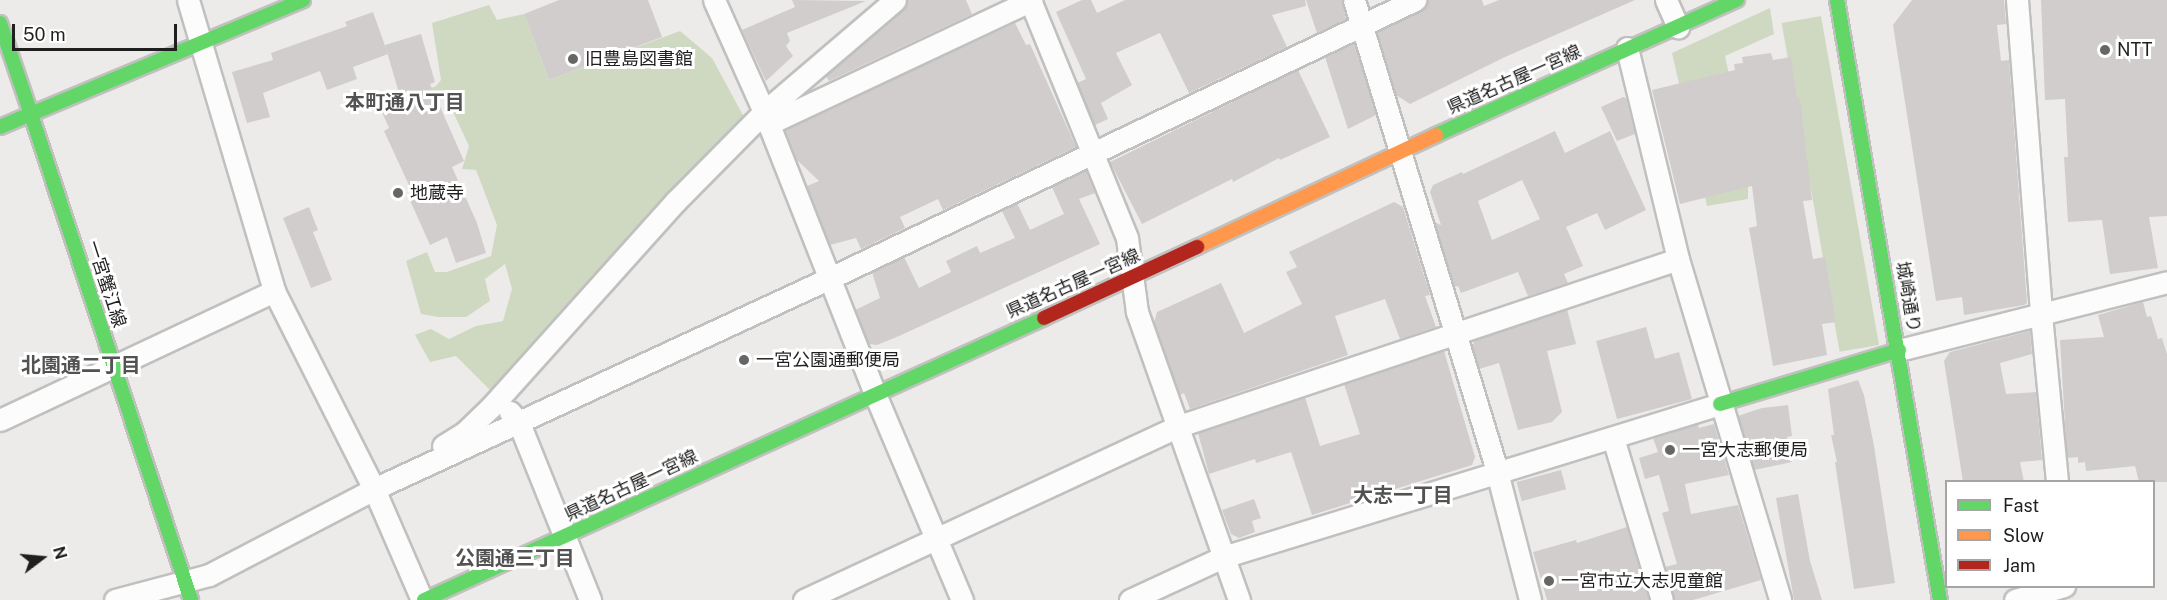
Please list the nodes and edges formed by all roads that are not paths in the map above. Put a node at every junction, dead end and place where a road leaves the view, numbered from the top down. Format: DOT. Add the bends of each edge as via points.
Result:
graph roads {
  1 [pos="188,0"];
  2 [pos="303,0"];
  3 [pos="714,0"];
  4 [pos="895,0"];
  5 [pos="1030,0"];
  6 [pos="1354,0"];
  7 [pos="1415,0"];
  8 [pos="1666,0"];
  9 [pos="1737,0"];
  10 [pos="1837,0"];
  11 [pos="2017,0"];
  12 [pos="0,23"];
  13 [pos="1361,26"];
  14 [pos="1678,27"];
  15 [pos="202,43"];
  16 [pos="1627,48"];
  17 [pos="31,114"];
  18 [pos="766,118"];
  19 [pos="0,127"];
  20 [pos="1400,151"];
  21 [pos="1093,154"];
  22 [pos="1678,259"];
  23 [pos="830,278"];
  24 [pos="1132,278"];
  25 [pos="2167,282"];
  26 [pos="274,291"];
  27 [pos="2041,315"];
  28 [pos="1456,333"];
  29 [pos="1899,350"];
  30 [pos="115,368"];
  31 [pos="875,394"];
  32 [pos="499,397"];
  33 [pos="1720,404"];
  34 [pos="0,420"];
  35 [pos="519,423"];
  36 [pos="1176,427"];
  37 [pos="1612,438"];
  38 [pos="1497,472"];
  39 [pos="2057,480"];
  40 [pos="374,489"];
  41 [pos="564,537"];
  42 [pos="937,538"];
  43 [pos="1223,557"];
  44 [pos="2058,588"];
  45 [pos="188,591"];
  46 [pos="841,592"];
  47 [pos="115,600"];
  48 [pos="423,600"];
  49 [pos="590,600"];
  50 [pos="804,600"];
  51 [pos="962,600"];
  52 [pos="1130,600"];
  53 [pos="1239,600"];
  54 [pos="1530,600"];
  55 [pos="1662,600"];
  56 [pos="1780,600"];
  57 [pos="1940,600"];
  58 [pos="2015,600"];
  1 -- 15 [label="street"];
  2 -- 15 [label="main road"];
  3 -- 18 [label="street"];
  4 -- 18 [label="street"];
  5 -- 18 [label="street"];
  5 -- 21 [label="street"];
  6 -- 13 [label="street"];
  7 -- 13 [label="street"];
  8 -- 14 [label="street"];
  9 -- 14 [label="main road, 県道名古屋一宮線"];
  10 -- 29 [label="main road, 城崎通り"];
  11 -- 27 [label="street"];
  12 -- 17 [label="main road, 一宮蟹江線"];
  13 -- 20 [label="street"];
  13 -- 21 [label="street"];
  14 -- 16 [label="main road, 県道名古屋一宮線"];
  15 -- 17 [label="main road"];
  15 -- 26 [label="street"];
  16 -- 20 [label="main road, 県道名古屋一宮線"];
  16 -- 22 [label="street"];
  17 -- 19 [label="main road"];
  17 -- 30 [label="main road, 一宮蟹江線"];
  18 -- 23 [label="street"];
  18 -- 32 [label="street" via="676,201"];
  20 -- 24 [label="main road, 県道名古屋一宮線"];
  20 -- 28 [label="street"];
  21 -- 23 [label="street"];
  21 -- 24 [label="street" via="1127,238"];
  22 -- 28 [label="street"];
  22 -- 33 [label="street"];
  23 -- 31 [label="street"];
  23 -- 35 [label="street"];
  24 -- 31 [label="main road, 県道名古屋一宮線"];
  24 -- 36 [label="street" via="1137,312"];
  25 -- 27 [label="street"];
  26 -- 30 [label="street" via="139,353"];
  26 -- 40 [label="street"];
  27 -- 29 [label="street"];
  27 -- 39 [label="street"];
  28 -- 36 [label="street"];
  28 -- 38 [label="street"];
  29 -- 33 [label="main road"];
  29 -- 57 [label="main road, 城崎通り"];
  30 -- 34 [label="street"];
  30 -- 45 [label="main road, 一宮蟹江線"];
  31 -- 41 [label="main road, 県道名古屋一宮線"];
  31 -- 42 [label="street"];
  32 -- 35 [label="street"];
  32 -- 40 [label="street" via="465,432"];
  33 -- 37 [label="street"];
  33 -- 56 [label="street"];
  35 -- 40 [label="street"];
  35 -- 41 [label="street"];
  36 -- 42 [label="street"];
  36 -- 43 [label="street"];
  37 -- 38 [label="street"];
  37 -- 55 [label="street"];
  38 -- 43 [label="street"];
  38 -- 54 [label="street"];
  40 -- 45 [label="street" via="209,575"];
  40 -- 48 [label="street"];
  41 -- 48 [label="main road, 県道名古屋一宮線"];
  41 -- 49 [label="street"];
  42 -- 46 [label="street"];
  42 -- 51 [label="street"];
  43 -- 52 [label="street"];
  43 -- 53 [label="street"];
  44 -- 58 [label="street"];
  45 -- 47 [label="street"];
  46 -- 50 [label="street"];
}
